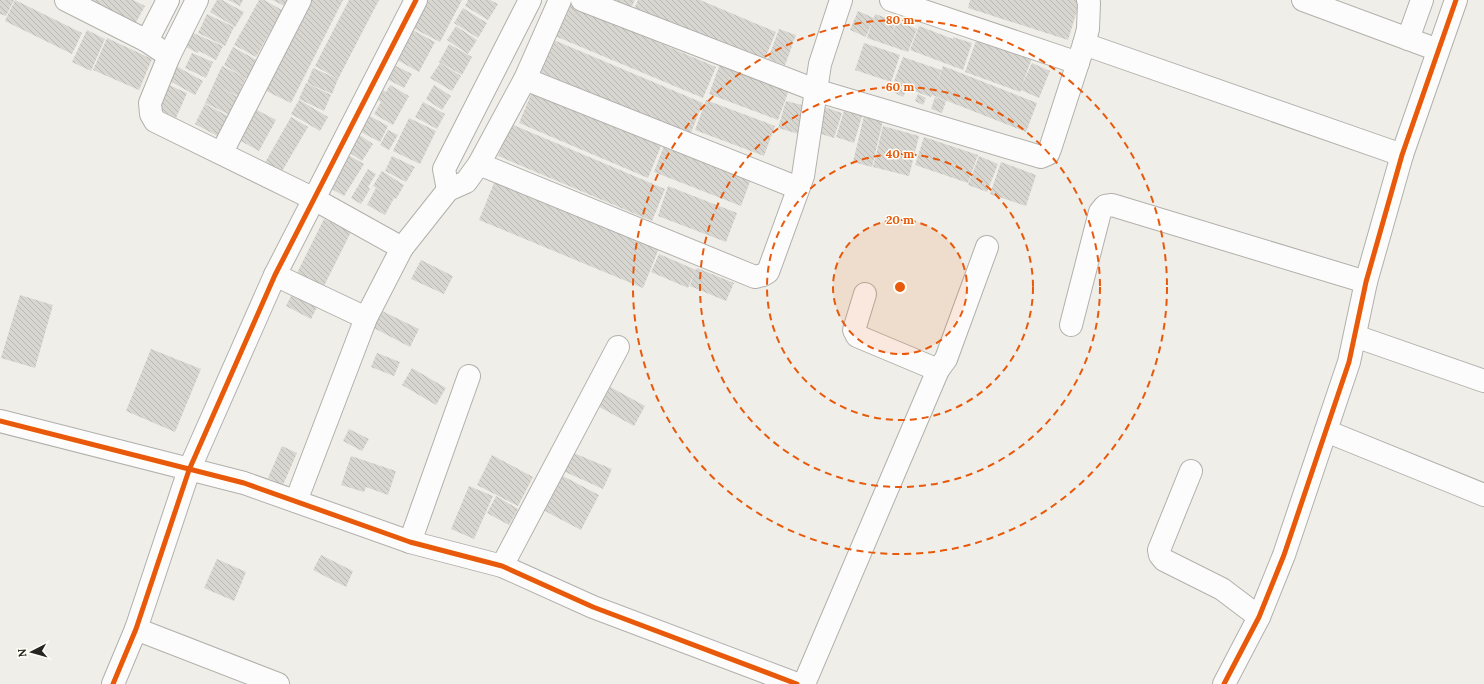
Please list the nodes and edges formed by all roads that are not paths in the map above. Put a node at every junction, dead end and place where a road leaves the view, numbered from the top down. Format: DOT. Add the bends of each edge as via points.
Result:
graph roads {
  1 [pos="66,0"];
  2 [pos="168,0"];
  3 [pos="197,0"];
  4 [pos="300,0"];
  5 [pos="416,0"];
  6 [pos="530,0"];
  7 [pos="560,0"];
  8 [pos="582,0"];
  9 [pos="841,0"];
  10 [pos="891,0"];
  11 [pos="1088,0"];
  12 [pos="1304,0"];
  13 [pos="1422,0"];
  14 [pos="1456,0"];
  15 [pos="1408,39"];
  16 [pos="146,41"];
  17 [pos="1438,50"];
  18 [pos="1081,53"];
  19 [pos="169,56"];
  20 [pos="525,79"];
  21 [pos="816,90"];
  22 [pos="222,152"];
  23 [pos="1402,155"];
  24 [pos="479,164"];
  25 [pos="798,188"];
  26 [pos="448,190"];
  27 [pos="314,199"];
  28 [pos="987,247"];
  29 [pos="402,248"];
  30 [pos="274,274"];
  31 [pos="1366,282"];
  32 [pos="865,294"];
  33 [pos="366,318"];
  34 [pos="1071,325"];
  35 [pos="1355,336"];
  36 [pos="618,347"];
  37 [pos="938,370"];
  38 [pos="469,376"];
  39 [pos="1484,381"];
  40 [pos="0,421"];
  41 [pos="1326,431"];
  42 [pos="189,470"];
  43 [pos="1191,470"];
  44 [pos="1484,495"];
  45 [pos="296,501"];
  46 [pos="410,542"];
  47 [pos="502,566"];
  48 [pos="1259,617"];
  49 [pos="136,630"];
  50 [pos="113,684"];
  51 [pos="278,684"];
  52 [pos="797,684"];
  53 [pos="804,684"];
  54 [pos="1224,684"];
  1 -- 16 [label="street"];
  2 -- 16 [label="street"];
  3 -- 19 [label="street"];
  4 -- 22 [label="street"];
  5 -- 27 [label="street"];
  6 -- 26 [label="street" via="444,169"];
  7 -- 20 [label="street"];
  8 -- 21 [label="street"];
  9 -- 21 [label="street" via="820,64"];
  10 -- 18 [label="street"];
  11 -- 18 [label="street" via="1088,29"];
  12 -- 15 [label="street"];
  13 -- 15 [label="street"];
  14 -- 17 [label="street"];
  15 -- 17 [label="street"];
  16 -- 19 [label="street"];
  17 -- 23 [label="street"];
  18 -- 21 [label="street" via="1050,149 1048,154 1041,157"];
  18 -- 23 [label="street"];
  19 -- 22 [label="street" via="150,103 150,114 155,121"];
  20 -- 24 [label="street"];
  20 -- 25 [label="street"];
  21 -- 25 [label="street" via="803,176"];
  22 -- 27 [label="street"];
  23 -- 31 [label="street"];
  24 -- 25 [label="street" via="755,277 768,272"];
  24 -- 26 [label="street" via="466,182"];
  26 -- 29 [label="street"];
  27 -- 29 [label="street"];
  27 -- 30 [label="street"];
  28 -- 37 [label="street" via="946,359"];
  29 -- 33 [label="street"];
  30 -- 33 [label="street"];
  30 -- 42 [label="street"];
  31 -- 34 [label="street" via="1112,205 1105,206 1100,212"];
  31 -- 35 [label="street"];
  32 -- 37 [label="street" via="854,330 856,336"];
  33 -- 45 [label="street"];
  35 -- 39 [label="street"];
  35 -- 41 [label="street"];
  36 -- 47 [label="street"];
  37 -- 53 [label="street"];
  38 -- 46 [label="street"];
  40 -- 42 [label="street"];
  41 -- 44 [label="street"];
  41 -- 48 [label="street" via="1284,555"];
  42 -- 45 [label="street" via="244,483"];
  42 -- 49 [label="street"];
  43 -- 48 [label="street" via="1159,550 1160,555 1164,560 1222,589"];
  45 -- 46 [label="street"];
  46 -- 47 [label="street"];
  47 -- 52 [label="street" via="593,607"];
  48 -- 54 [label="street"];
  49 -- 50 [label="street"];
  49 -- 51 [label="street"];
}
